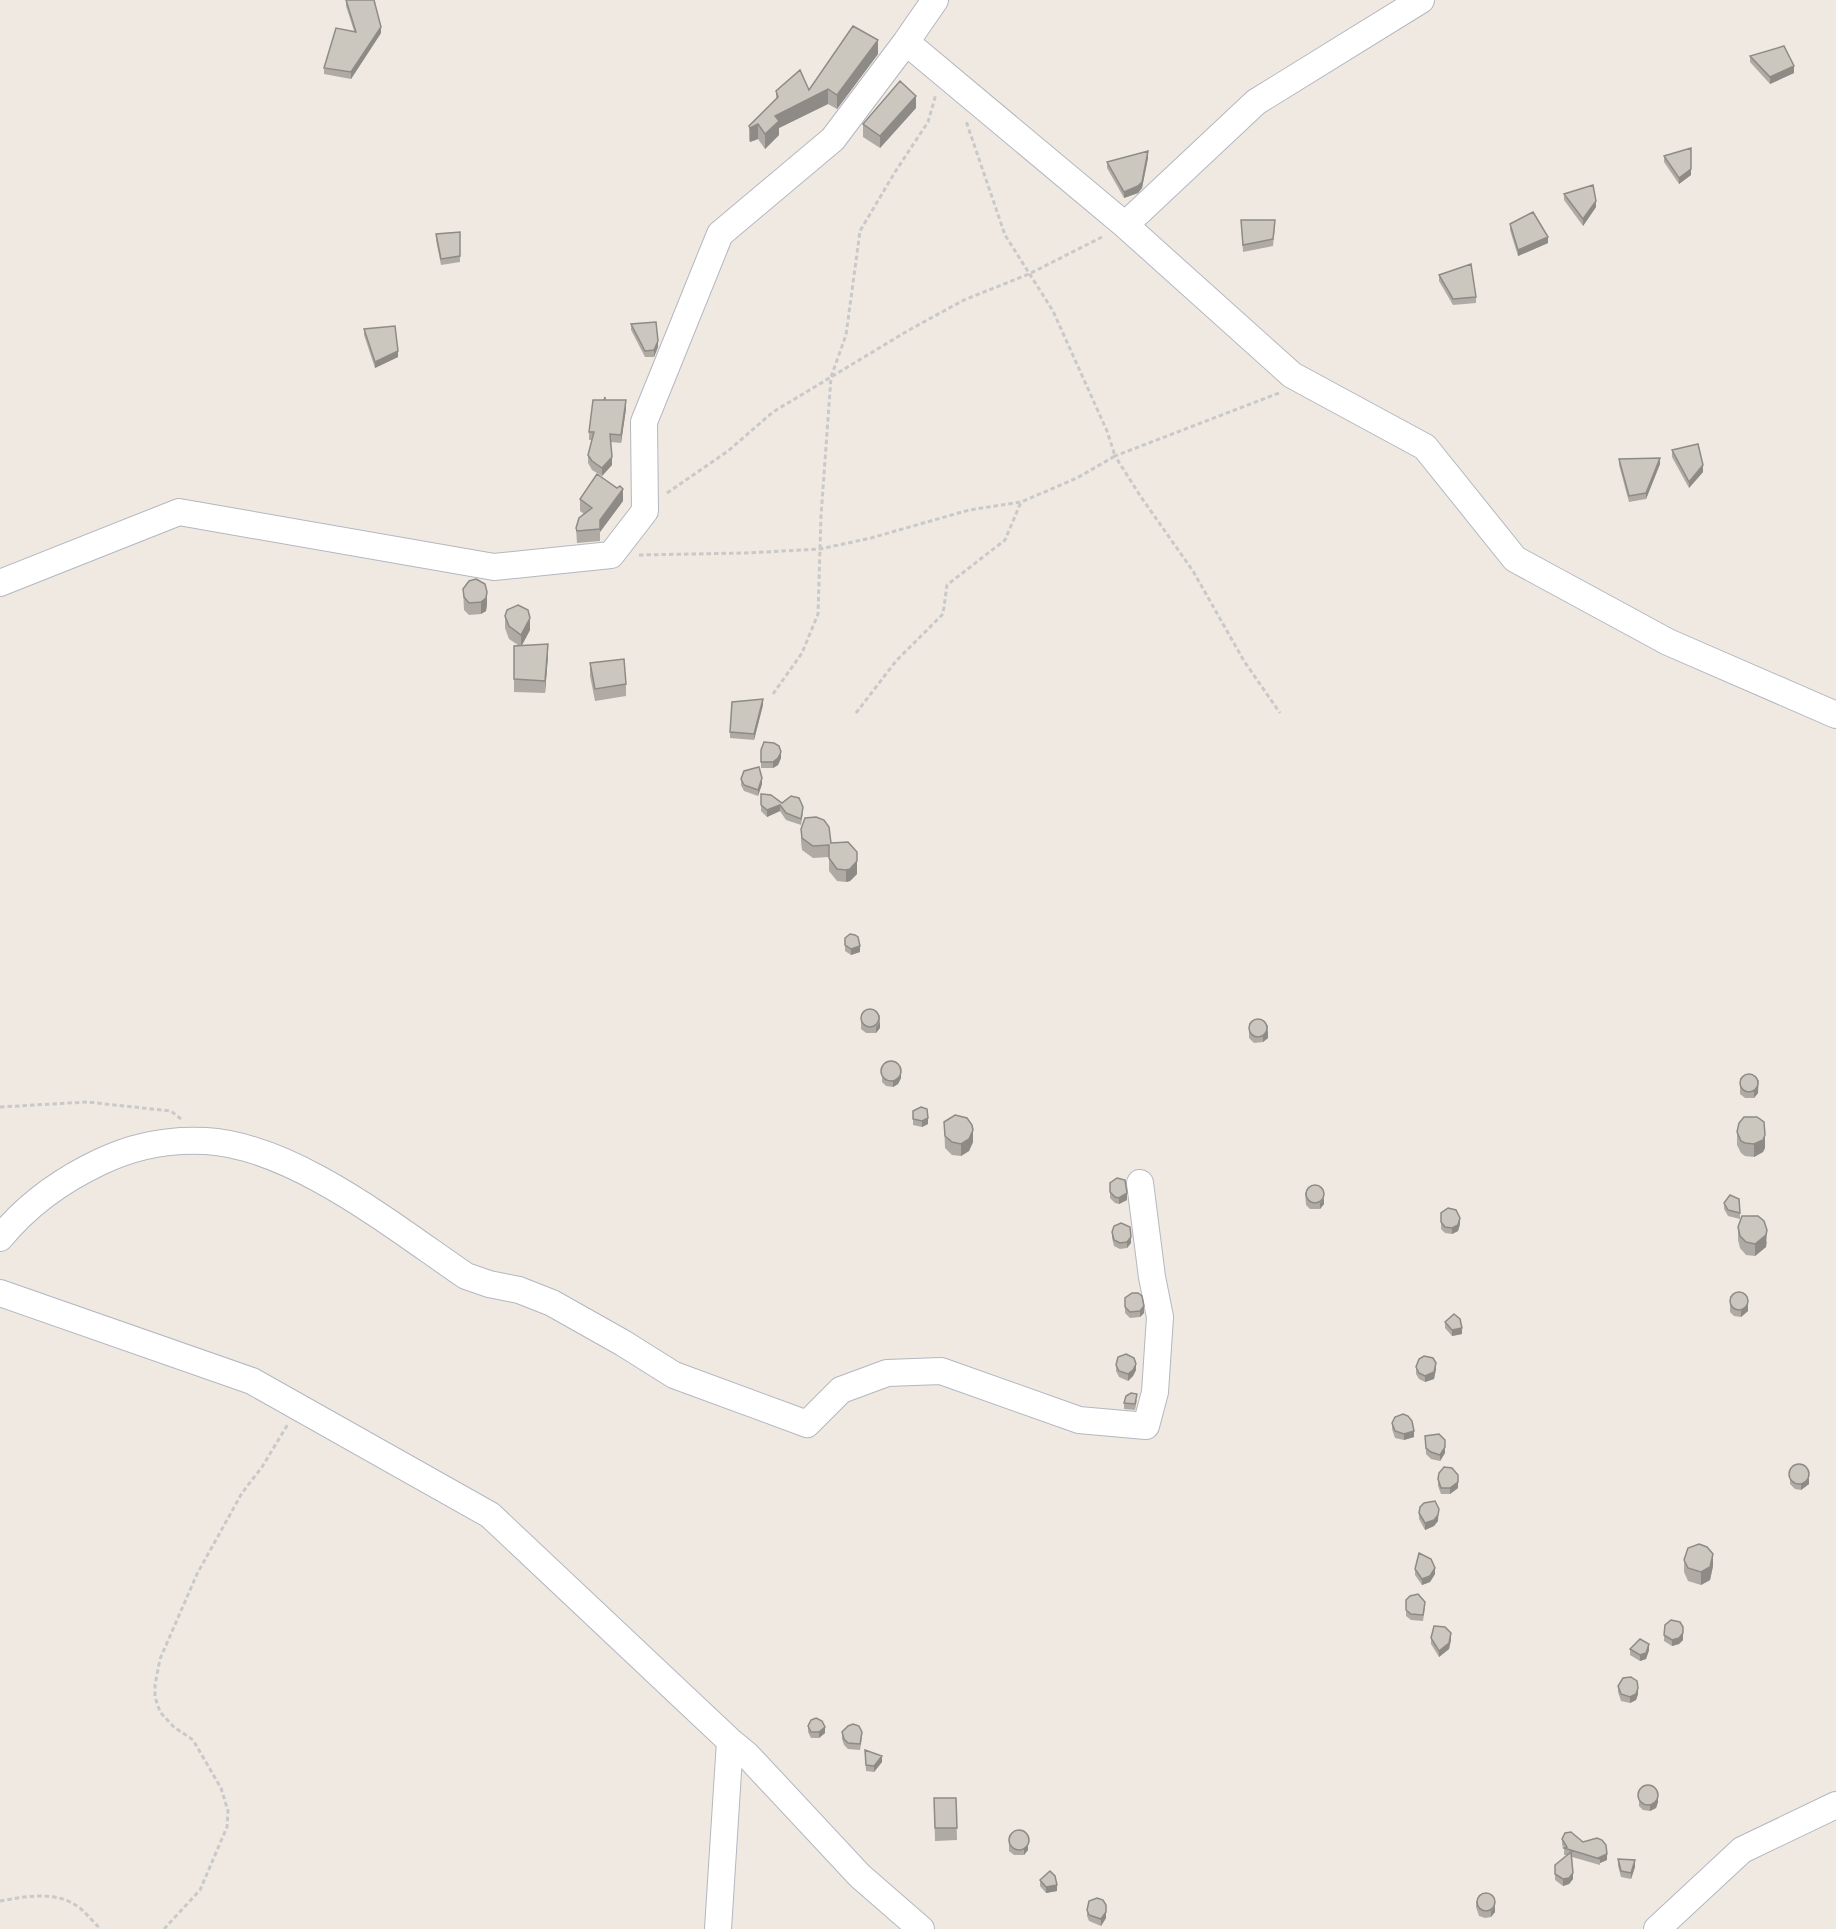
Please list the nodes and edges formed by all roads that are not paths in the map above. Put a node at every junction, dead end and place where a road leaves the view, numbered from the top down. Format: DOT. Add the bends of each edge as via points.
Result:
graph roads {
  1 [pos="935,0"];
  2 [pos="1420,0"];
  3 [pos="906,42"];
  4 [pos="1125,225"];
  5 [pos="0,583"];
  6 [pos="1836,715"];
  7 [pos="1140,1183"];
  8 [pos="0,1238"];
  9 [pos="0,1293"];
  10 [pos="730,1741"];
  11 [pos="1836,1805"];
  12 [pos="718,1929"];
  13 [pos="921,1929"];
  14 [pos="1657,1929"];
  1 -- 3 [label="street"];
  2 -- 4 [label="street" via="1256,102"];
  3 -- 4 [label="street"];
  3 -- 5 [label="street" via="833,139 720,234 644,422 645,511 611,555 494,567 179,512"];
  4 -- 6 [label="street" via="1292,375 1425,447 1515,558 1668,642"];
  7 -- 8 [label="street" via="1160,1317 1155,1392 1146,1426 1079,1420 941,1371 887,1373 841,1390 807,1424 674,1375 552,1303 466,1276 318,1178 250,1150 207,1141 163,1142 120,1153 81,1171 49,1191"];
  9 -- 10 [label="street" via="252,1381 490,1515"];
  10 -- 12 [label="street"];
  10 -- 13 [label="street" via="860,1876"];
  11 -- 14 [label="street" via="1742,1850"];
}
